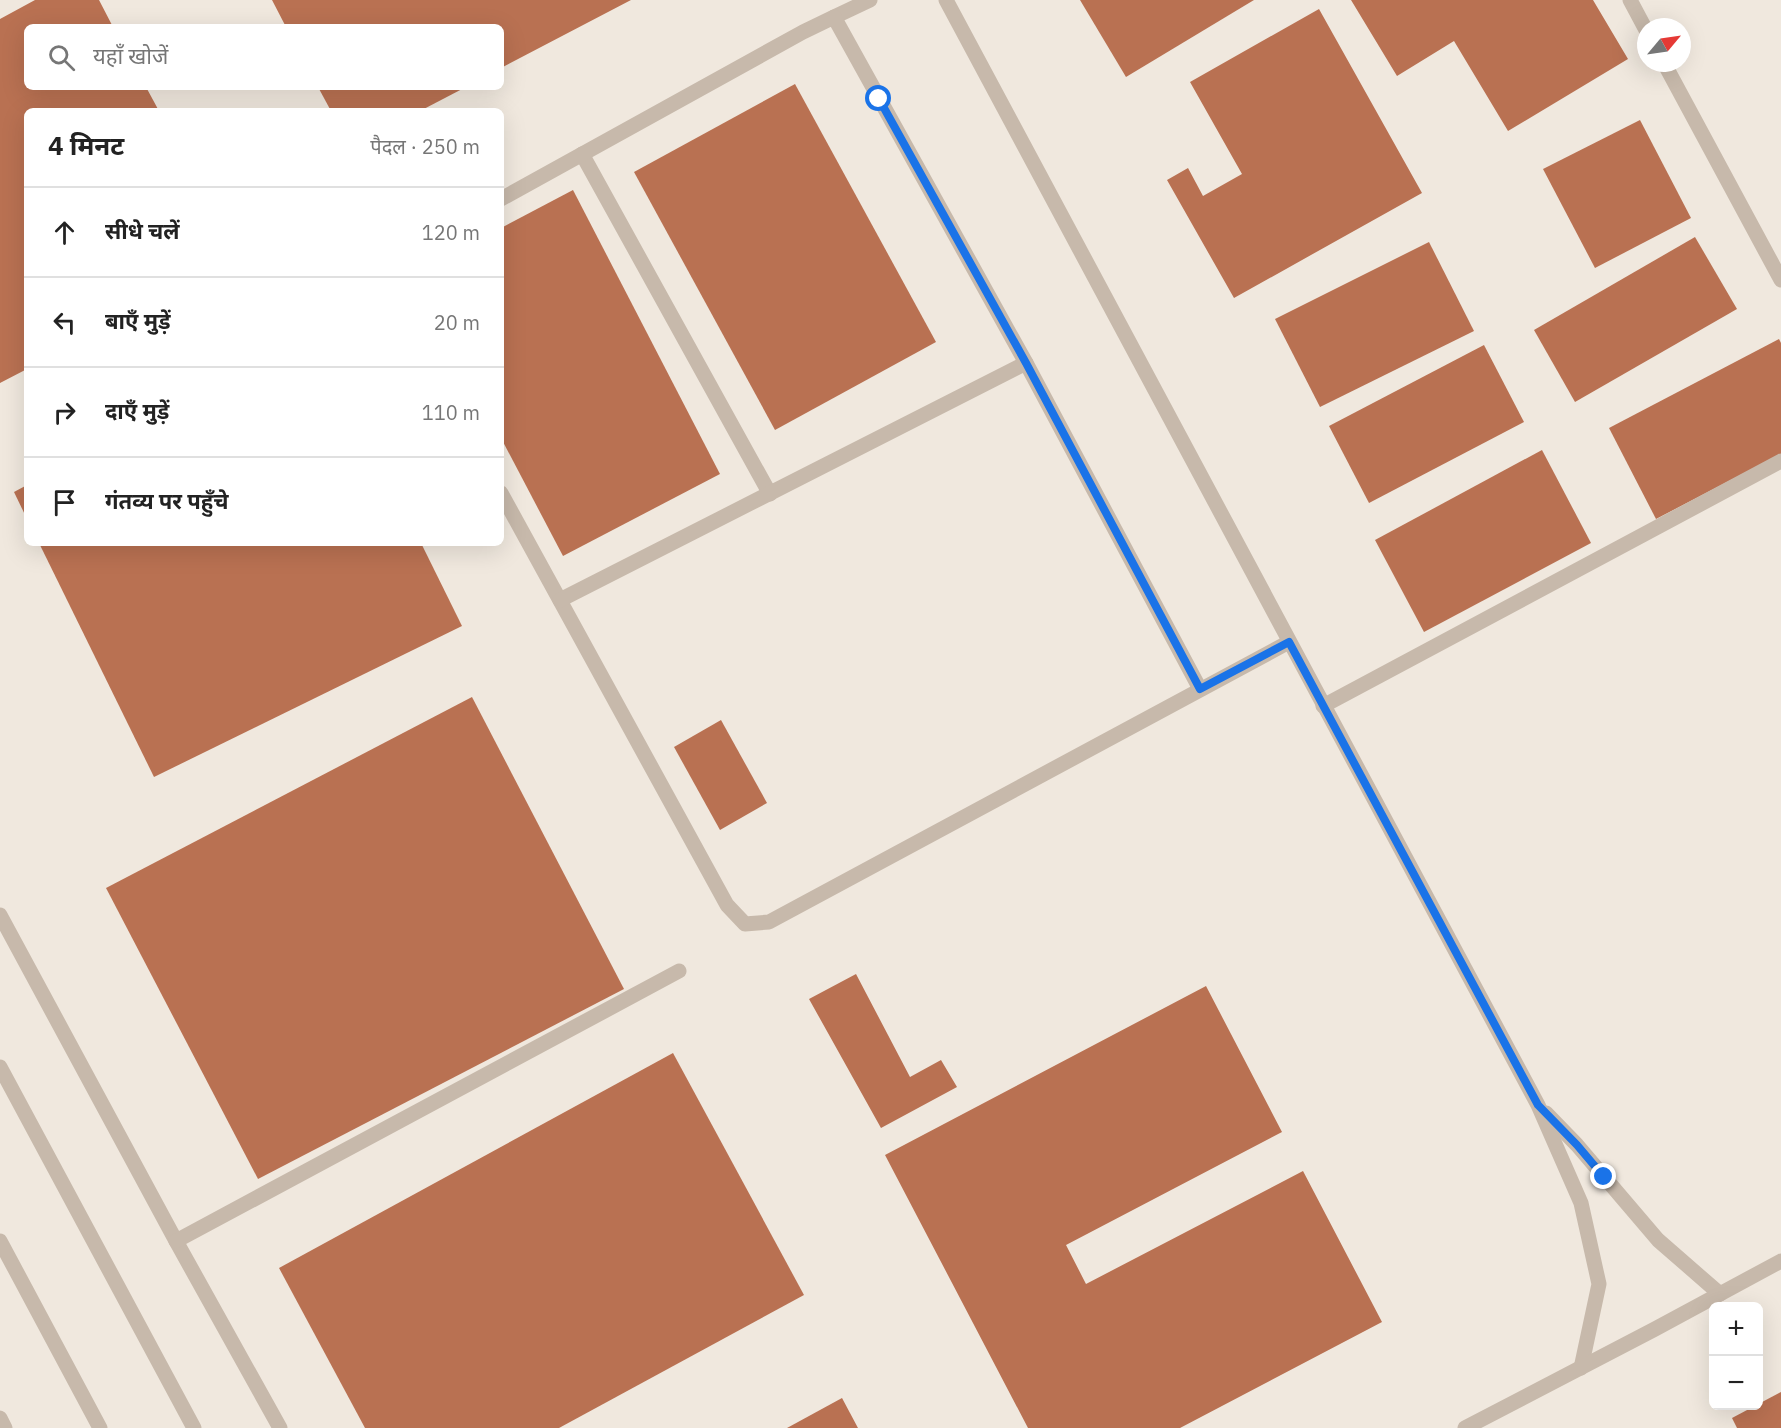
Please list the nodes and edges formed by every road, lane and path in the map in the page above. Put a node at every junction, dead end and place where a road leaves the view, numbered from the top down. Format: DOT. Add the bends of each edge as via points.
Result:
graph roads {
  1 [pos="870,0"];
  2 [pos="946,0"];
  3 [pos="1630,0"];
  4 [pos="834,17"];
  5 [pos="1640,18"];
  6 [pos="1669,72"];
  7 [pos="582,154"];
  8 [pos="504,197"];
  9 [pos="1781,280"];
  10 [pos="1026,363"];
  11 [pos="1781,462"];
  12 [pos="770,494"];
  13 [pos="504,498"];
  14 [pos="560,600"];
  15 [pos="1289,642"];
  16 [pos="1200,689"];
  17 [pos="1323,706"];
  18 [pos="0,915"];
  19 [pos="679,971"];
  20 [pos="0,1067"];
  21 [pos="1538,1105"];
  22 [pos="0,1241"];
  23 [pos="176,1241"];
  24 [pos="1781,1261"];
  25 [pos="1720,1294"];
  26 [pos="1581,1368"];
  27 [pos="0,1418"];
  28 [pos="5,1428"];
  29 [pos="100,1428"];
  30 [pos="194,1428"];
  31 [pos="280,1428"];
  32 [pos="1465,1428"];
  1 -- 4 [label="street"];
  2 -- 15 [label="street"];
  3 -- 5 [label="street"];
  4 -- 7 [label="street"];
  4 -- 10 [label="street"];
  6 -- 9 [label="street"];
  7 -- 8 [label="street"];
  7 -- 12 [label="street"];
  10 -- 12 [label="street"];
  10 -- 16 [label="street"];
  11 -- 17 [label="street"];
  12 -- 14 [label="street"];
  13 -- 14 [label="street"];
  14 -- 16 [label="street" via="727,905 745,924 769,922"];
  15 -- 16 [label="street"];
  15 -- 17 [label="street"];
  17 -- 21 [label="street"];
  18 -- 23 [label="street"];
  19 -- 23 [label="street"];
  20 -- 30 [label="street"];
  21 -- 25 [label="street" via="1658,1240"];
  21 -- 26 [label="street" via="1581,1203 1599,1284"];
  22 -- 29 [label="street"];
  23 -- 31 [label="street"];
  24 -- 25 [label="street"];
  25 -- 26 [label="street"];
  26 -- 32 [label="street"];
  27 -- 28 [label="street"];
}
